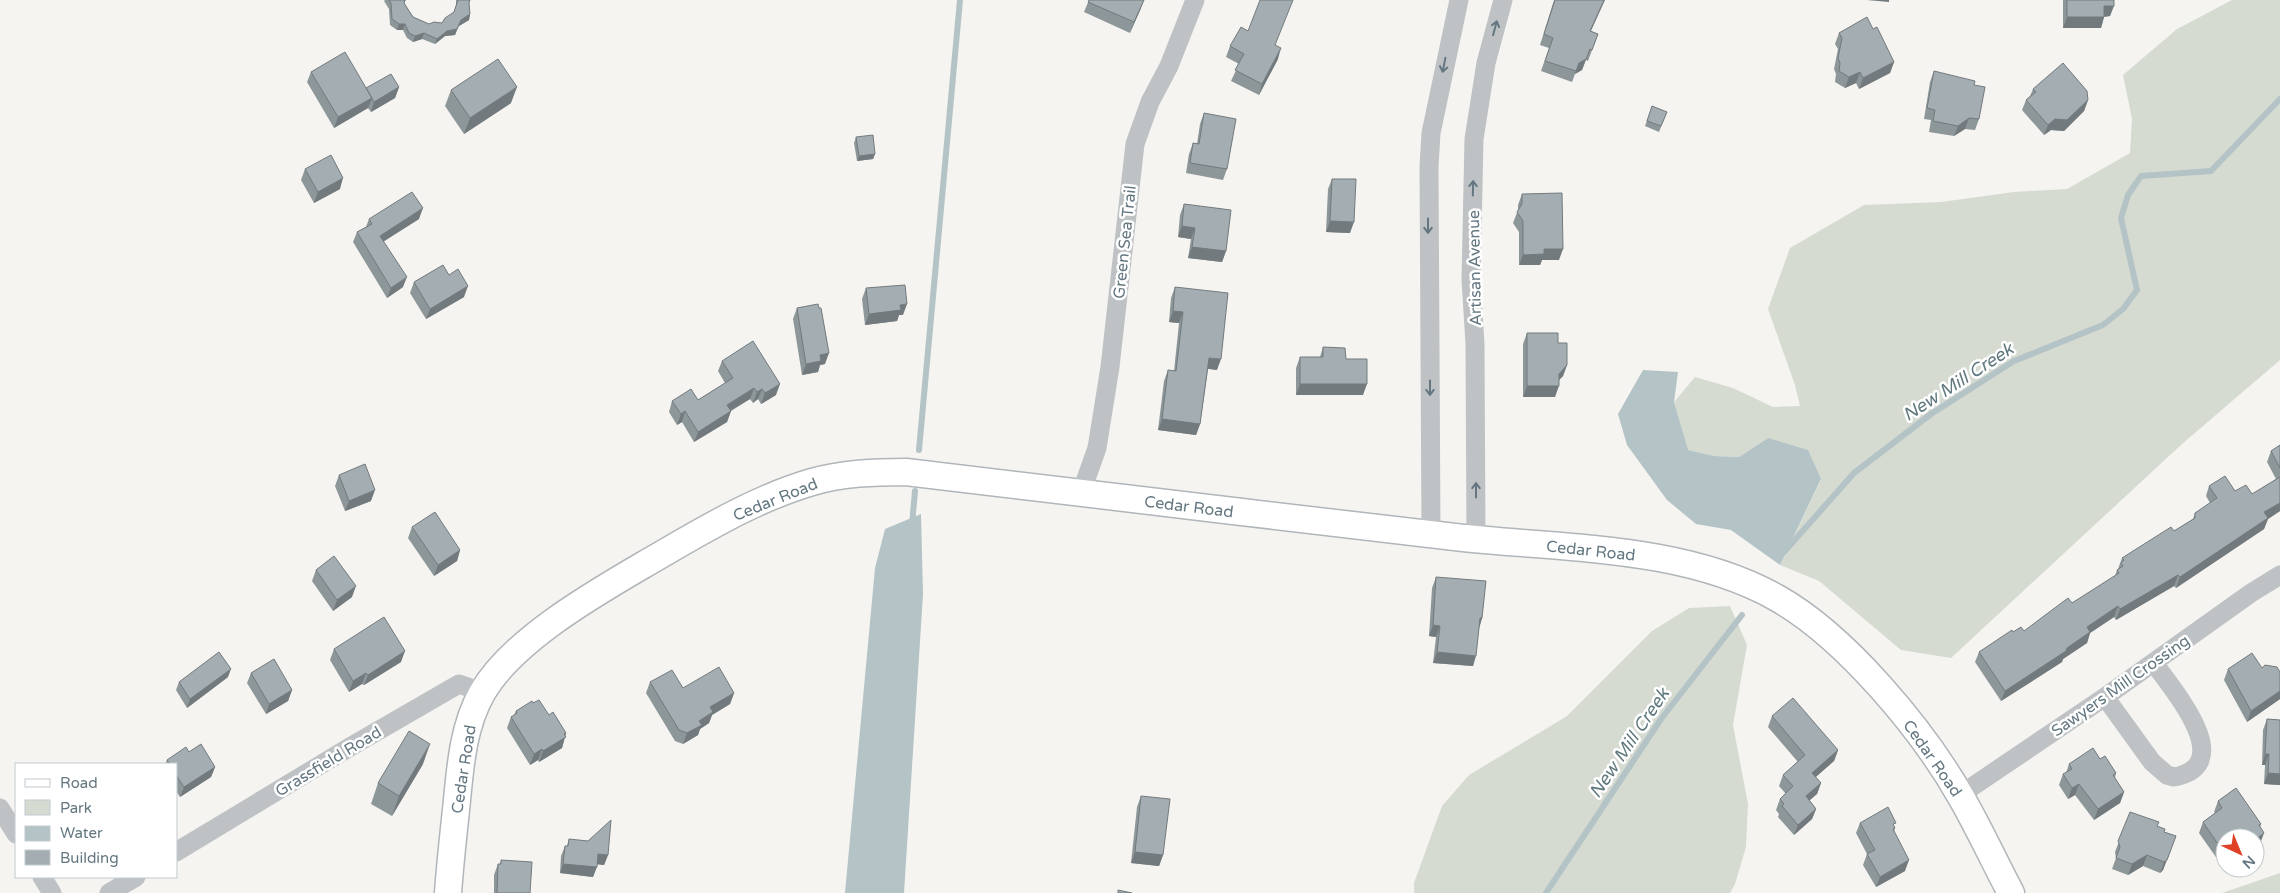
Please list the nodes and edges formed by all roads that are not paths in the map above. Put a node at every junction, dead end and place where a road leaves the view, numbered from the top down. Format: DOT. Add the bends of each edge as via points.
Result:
graph roads {
  1 [pos="1195,0"];
  2 [pos="1459,0"];
  3 [pos="1503,0"];
  4 [pos="1082,493"];
  5 [pos="1431,534"];
  6 [pos="1476,539"];
  7 [pos="2280,575"];
  8 [pos="2154,663"];
  9 [pos="482,692"];
  10 [pos="2105,698"];
  11 [pos="1960,795"];
  12 [pos="0,808"];
  13 [pos="15,832"];
  14 [pos="178,851"];
  15 [pos="43,878"];
  16 [pos="134,878"];
  17 [pos="52,893"];
  18 [pos="109,893"];
  19 [pos="448,893"];
  20 [pos="2011,893"];
  1 -- 4 [label="street, Green Sea Trail" via="1135,144 1098,448"];
  2 -- 5 [label="street, one-way" via="1431,133 1429,167"];
  6 -- 3 [label="street, Artisan Avenue, one-way" via="1475,344 1471,280 1474,139 1486,63"];
  4 -- 5 [label="street, Cedar Road"];
  4 -- 9 [label="street, Cedar Road" via="906,472 832,477 788,490 746,507 605,587 520,648 495,673"];
  5 -- 6 [label="street, Cedar Road"];
  6 -- 11 [label="street, Cedar Road" via="1638,555 1694,564 1751,584 1780,599 1808,619 1865,671 1933,753"];
  7 -- 8 [label="street, Sawyers Mill Crossing"];
  8 -- 10 [label="street, Sawyers Mill Crossing"];
  8 -- 10 [label="street" via="2198,728 2203,746 2201,758 2191,771 2174,777 2161,771"];
  9 -- 14 [label="street, Grassfield Road" via="459,684"];
  9 -- 19 [label="street, Cedar Road" via="465,735"];
  10 -- 11 [label="street, Sawyers Mill Crossing"];
  11 -- 20 [label="street, Cedar Road"];
  12 -- 13 [label="street"];
  15 -- 17 [label="street"];
  16 -- 18 [label="street"];
}
